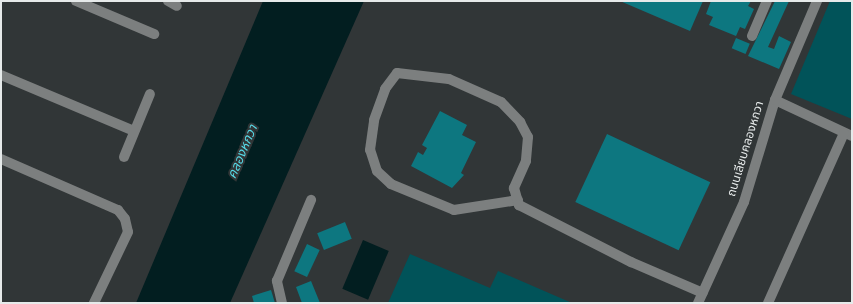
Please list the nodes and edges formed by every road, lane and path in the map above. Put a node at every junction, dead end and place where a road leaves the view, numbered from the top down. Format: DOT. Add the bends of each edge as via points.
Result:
graph roads {
  1 [pos="76,1"];
  2 [pos="767,1"];
  3 [pos="817,1"];
  4 [pos="154,34"];
  5 [pos="752,36"];
  6 [pos="1,76"];
  7 [pos="150,94"];
  8 [pos="775,100"];
  9 [pos="134,131"];
  10 [pos="848,135"];
  11 [pos="124,157"];
  12 [pos="1,159"];
  13 [pos="312,200"];
  14 [pos="518,200"];
  15 [pos="703,293"];
  16 [pos="94,303"];
  17 [pos="282,303"];
  18 [pos="698,303"];
  19 [pos="768,303"];
  1 -- 4 [label="street"];
  2 -- 5 [label="street"];
  3 -- 8 [label="street, ถนนเลียบคลองหกวา"];
  6 -- 9 [label="street"];
  7 -- 9 [label="street"];
  8 -- 10 [label="street"];
  8 -- 15 [label="street, ถนนเลียบคลองหกวา" via="744,202"];
  9 -- 11 [label="street"];
  10 -- 19 [label="street"];
  12 -- 16 [label="street" via="118,210 125,219 128,232"];
  13 -- 17 [label="street" via="277,281"];
  14 -- 14 [label="street" via="454,210 391,184 377,171 370,150 374,120 385,89 397,73 449,79 501,102 520,122 528,137 526,160 514,188"];
  14 -- 15 [label="street" via="520,205 631,262"];
  15 -- 18 [label="street, ถนนเลียบคลองหกวา"];
}
